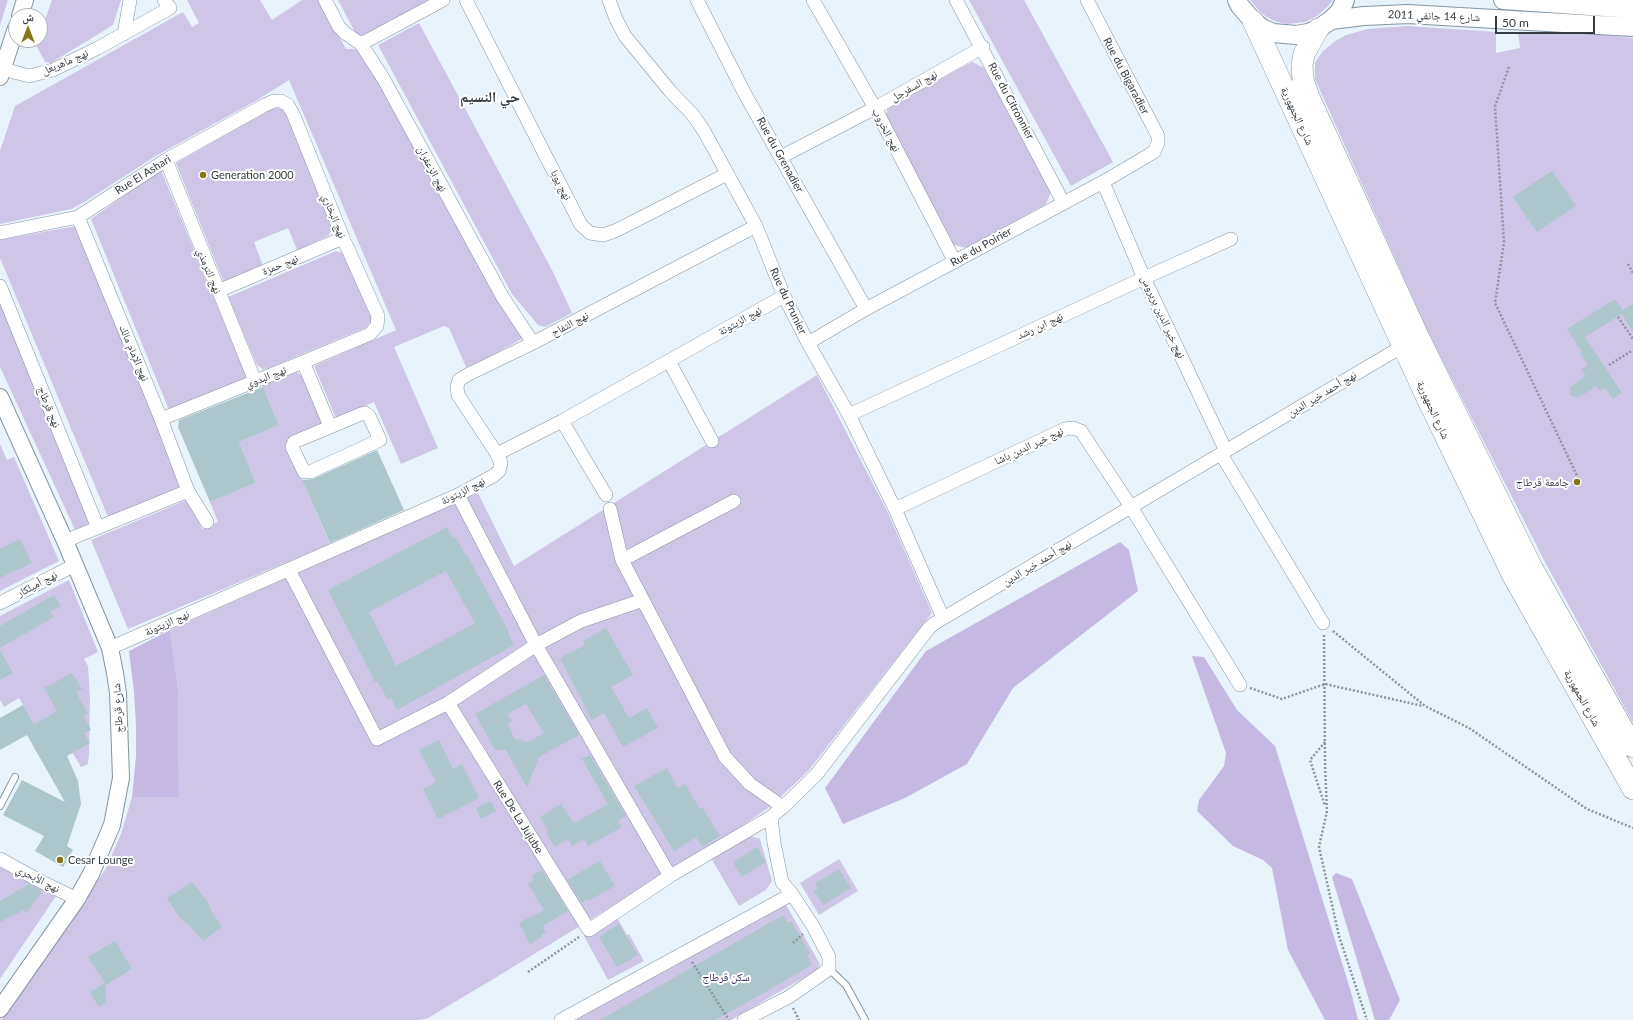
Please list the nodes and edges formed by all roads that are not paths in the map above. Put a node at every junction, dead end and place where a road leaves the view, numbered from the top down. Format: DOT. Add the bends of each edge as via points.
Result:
graph roads {
  1 [pos="130,0"];
  2 [pos="164,0"];
  3 [pos="325,0"];
  4 [pos="443,0"];
  5 [pos="466,0"];
  6 [pos="609,0"];
  7 [pos="697,0"];
  8 [pos="813,0"];
  9 [pos="956,0"];
  10 [pos="1087,0"];
  11 [pos="1345,0"];
  12 [pos="1502,0"];
  13 [pos="1241,7"];
  14 [pos="1633,9"];
  15 [pos="1325,25"];
  16 [pos="1633,27"];
  17 [pos="124,34"];
  18 [pos="361,44"];
  19 [pos="982,47"];
  20 [pos="9,48"];
  21 [pos="1,73"];
  22 [pos="281,101"];
  23 [pos="875,108"];
  24 [pos="1154,152"];
  25 [pos="781,157"];
  26 [pos="166,160"];
  27 [pos="727,174"];
  28 [pos="1103,182"];
  29 [pos="1063,202"];
  30 [pos="78,216"];
  31 [pos="756,226"];
  32 [pos="0,233"];
  33 [pos="342,238"];
  34 [pos="1231,239"];
  35 [pos="955,262"];
  36 [pos="1144,278"];
  37 [pos="0,286"];
  38 [pos="218,291"];
  39 [pos="784,296"];
  40 [pos="866,309"];
  41 [pos="370,334"];
  42 [pos="533,343"];
  43 [pos="808,343"];
  44 [pos="1403,346"];
  45 [pos="669,361"];
  46 [pos="304,362"];
  47 [pos="255,381"];
  48 [pos="0,397"];
  49 [pos="849,415"];
  50 [pos="161,419"];
  51 [pos="562,421"];
  52 [pos="330,426"];
  53 [pos="712,440"];
  54 [pos="1223,453"];
  55 [pos="497,454"];
  56 [pos="188,491"];
  57 [pos="458,495"];
  58 [pos="606,495"];
  59 [pos="734,501"];
  60 [pos="1131,507"];
  61 [pos="610,509"];
  62 [pos="895,509"];
  63 [pos="207,522"];
  64 [pos="98,528"];
  65 [pos="65,541"];
  66 [pos="622,560"];
  67 [pos="75,565"];
  68 [pos="289,570"];
  69 [pos="643,600"];
  70 [pos="0,603"];
  71 [pos="943,618"];
  72 [pos="1324,623"];
  73 [pos="536,645"];
  74 [pos="110,648"];
  75 [pos="1240,685"];
  76 [pos="448,703"];
  77 [pos="1633,747"];
  78 [pos="15,777"];
  79 [pos="1633,789"];
  80 [pos="0,806"];
  81 [pos="783,807"];
  82 [pos="771,817"];
  83 [pos="0,859"];
  84 [pos="670,876"];
  85 [pos="792,894"];
  86 [pos="78,898"];
  87 [pos="589,930"];
  88 [pos="829,969"];
  89 [pos="0,1009"];
  90 [pos="561,1020"];
  91 [pos="744,1020"];
  92 [pos="865,1020"];
  1 -- 17 [label="street"];
  2 -- 17 [label="street, نهج ماهربعل" via="170,8"];
  3 -- 18 [label="street, نهج الزعفران" via="340,27"];
  4 -- 18 [label="street"];
  5 -- 27 [label="street, نهج يوبا" via="581,225 590,233 602,235 615,231"];
  6 -- 27 [label="street, Rue du Prunier" via="625,36 693,115"];
  7 -- 25 [label="street, Rue du Grenadier" via="746,96"];
  8 -- 23 [label="street, نهج الخروب"];
  9 -- 19 [label="street, Rue du Citronnier"];
  10 -- 24 [label="street, Rue du Bigaradier" via="1158,136"];
  11 -- 15 [label="main road" via="1340,11"];
  12 -- 14 [label="main road"];
  13 -- 15 [label="main road, شارع 14 جانفي 2011" via="1273,33 1308,33"];
  13 -- 44 [label="highway, شارع الجمهورية"];
  15 -- 16 [label="main road, شارع 14 جانفي 2011" via="1364,16 1408,14"];
  15 -- 77 [label="highway, شارع الجمهورية" via="1304,54 1303,80 1309,97 1419,338 1532,568"];
  17 -- 21 [label="street, نهج ماهربعل" via="53,70 29,76"];
  18 -- 42 [label="street, نهج الزعفران" via="405,117 502,296"];
  19 -- 23 [label="street, نهج السفرجل"];
  19 -- 29 [label="street, Rue du Citronnier"];
  20 -- 21 [label="street"];
  22 -- 26 [label="street, Rue El Ashari" via="265,105"];
  22 -- 33 [label="street, نهج البخاري" via="288,105 294,116"];
  23 -- 25 [label="street, نهج السفرجل"];
  23 -- 35 [label="street, نهج الخروب"];
  24 -- 28 [label="street, Rue du Poirier"];
  25 -- 40 [label="street, Rue du Grenadier"];
  26 -- 30 [label="street, Rue El Ashari"];
  26 -- 38 [label="street, نهج الترمذي"];
  27 -- 31 [label="street, Rue du Prunier"];
  28 -- 29 [label="street, Rue du Poirier"];
  28 -- 36 [label="street, نهج خير الدين بربروس"];
  29 -- 35 [label="street, Rue du Poirier"];
  30 -- 32 [label="street, Rue El Ashari"];
  30 -- 50 [label="street, نهج الإمام مالك"];
  31 -- 39 [label="street, Rue du Prunier"];
  31 -- 42 [label="street, نهج التفاح"];
  33 -- 38 [label="street, نهج حمزة"];
  33 -- 41 [label="street, نهج البخاري" via="378,316 377,326"];
  34 -- 36 [label="street, نهج ابن رشد"];
  35 -- 40 [label="street, Rue du Poirier"];
  36 -- 49 [label="street, نهج ابن رشد"];
  36 -- 54 [label="street, نهج خير الدين بربروس"];
  37 -- 64 [label="street, نهج قرطاج"];
  38 -- 47 [label="street, نهج الترمذي"];
  39 -- 43 [label="street, Rue du Prunier"];
  39 -- 45 [label="street, نهج الزيتونة"];
  40 -- 43 [label="street, Rue du Poirier"];
  41 -- 46 [label="street, نهج البدوي"];
  42 -- 55 [label="street, نهج التفاح" via="459,380 458,396"];
  43 -- 49 [label="street, Rue du Prunier"];
  44 -- 54 [label="street, نهج أحمد خير الدين"];
  44 -- 79 [label="highway, شارع الجمهورية" via="1512,574"];
  45 -- 51 [label="street, نهج الزيتونة"];
  45 -- 53 [label="street"];
  46 -- 47 [label="street, نهج البدوي"];
  46 -- 52 [label="street"];
  47 -- 50 [label="street, نهج البدوي"];
  48 -- 65 [label="street, شارع قرطاج"];
  49 -- 62 [label="street, Rue du Prunier"];
  50 -- 56 [label="street, نهج الإمام مالك"];
  51 -- 55 [label="street, نهج الزيتونة"];
  51 -- 58 [label="street"];
  52 -- 52 [label="street" via="293,443 292,447 304,472 310,472 380,440 369,416 365,413"];
  54 -- 60 [label="street, نهج أحمد خير الدين"];
  54 -- 72 [label="street"];
  55 -- 57 [label="street, نهج الزيتونة" via="501,463 499,471"];
  56 -- 63 [label="street, نهج الإمام مالك"];
  56 -- 64 [label="street"];
  57 -- 68 [label="street, نهج الزيتونة"];
  57 -- 73 [label="street"];
  59 -- 66 [label="street"];
  60 -- 62 [label="street, نهج خير الدين باشا" via="1085,436 1073,428 1065,429"];
  60 -- 71 [label="street, نهج أحمد خير الدين"];
  60 -- 75 [label="street"];
  61 -- 66 [label="street"];
  62 -- 71 [label="street, Rue du Prunier"];
  64 -- 65 [label="street"];
  65 -- 67 [label="street, شارع قرطاج"];
  66 -- 69 [label="street"];
  67 -- 70 [label="street, نهج أميلكار"];
  67 -- 74 [label="street, شارع قرطاج"];
  68 -- 74 [label="street, نهج الزيتونة"];
  68 -- 76 [label="street" via="377,739"];
  69 -- 73 [label="street" via="581,621"];
  69 -- 81 [label="street" via="725,757 750,784"];
  71 -- 81 [label="street, نهج أحمد خير الدين" via="929,628 816,775"];
  73 -- 76 [label="street"];
  73 -- 84 [label="street"];
  74 -- 86 [label="street, شارع قرطاج" via="118,693 121,778 112,825 98,860"];
  76 -- 87 [label="street, Rue De La Jujube"];
  78 -- 80 [label="lane"];
  81 -- 82 [label="street, نهج أحمد خير الدين"];
  82 -- 84 [label="street, نهج أحمد خير الدين"];
  82 -- 85 [label="street" via="782,882"];
  83 -- 86 [label="street, نهج الأبحري"];
  84 -- 87 [label="street, نهج أحمد خير الدين"];
  85 -- 88 [label="street" via="829,957"];
  85 -- 90 [label="street"];
  86 -- 89 [label="street, شارع قرطاج"];
  88 -- 91 [label="street" via="789,997"];
  88 -- 92 [label="lane" via="846,985"];
}
